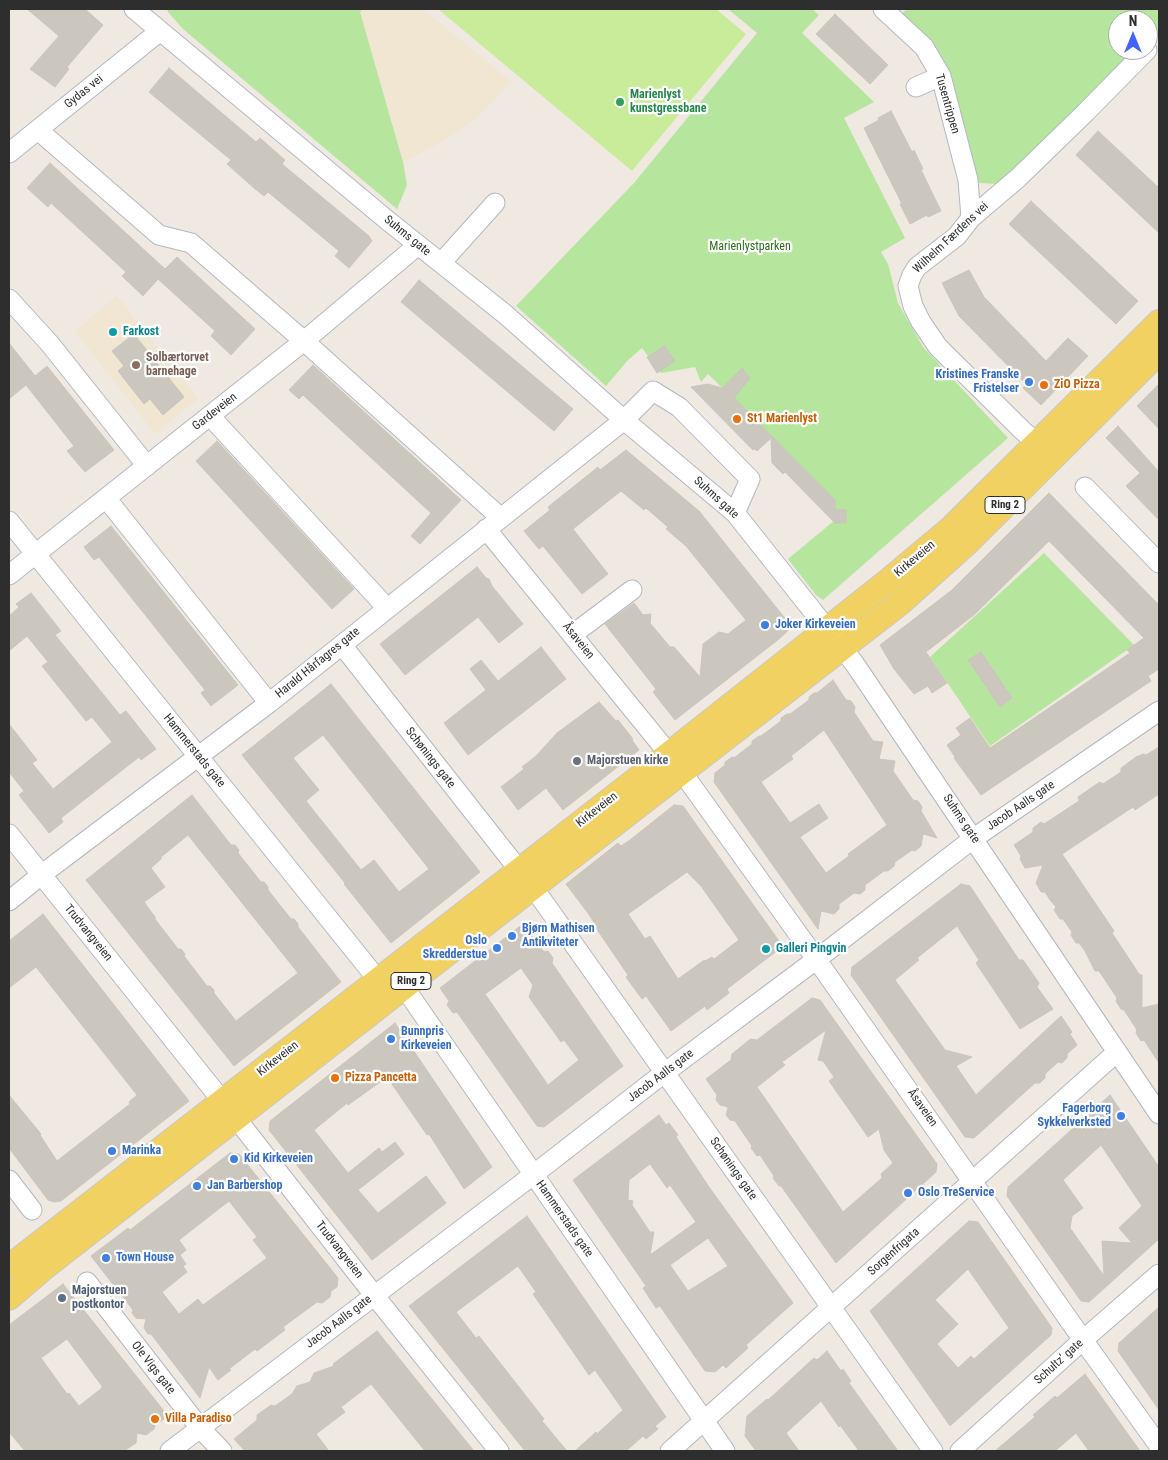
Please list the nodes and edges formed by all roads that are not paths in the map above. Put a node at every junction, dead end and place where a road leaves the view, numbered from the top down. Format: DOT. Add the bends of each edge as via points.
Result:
graph roads {
  1 [pos="134,9"];
  2 [pos="883,9"];
  3 [pos="160,32"];
  4 [pos="1136,60"];
  5 [pos="941,76"];
  6 [pos="916,86"];
  7 [pos="38,130"];
  8 [pos="9,153"];
  9 [pos="495,203"];
  10 [pos="971,218"];
  11 [pos="418,245"];
  12 [pos="441,263"];
  13 [pos="9,299"];
  14 [pos="1159,322"];
  15 [pos="304,341"];
  16 [pos="1159,352"];
  17 [pos="210,416"];
  18 [pos="624,420"];
  19 [pos="1037,443"];
  20 [pos="147,466"];
  21 [pos="1085,487"];
  22 [pos="106,498"];
  23 [pos="735,513"];
  24 [pos="9,521"];
  25 [pos="494,523"];
  26 [pos="36,554"];
  27 [pos="1159,563"];
  28 [pos="9,575"];
  29 [pos="632,590"];
  30 [pos="387,608"];
  31 [pos="826,628"];
  32 [pos="572,635"];
  33 [pos="342,645"];
  34 [pos="842,647"];
  35 [pos="269,703"];
  36 [pos="1159,711"];
  37 [pos="199,756"];
  38 [pos="675,763"];
  39 [pos="9,834"];
  40 [pos="974,838"];
  41 [pos="41,875"];
  42 [pos="526,878"];
  43 [pos="9,902"];
  44 [pos="816,959"];
  45 [pos="378,980"];
  46 [pos="404,987"];
  47 [pos="1117,1052"];
  48 [pos="664,1073"];
  49 [pos="229,1110"];
  50 [pos="1159,1114"];
  51 [pos="533,1175"];
  52 [pos="9,1180"];
  53 [pos="973,1180"];
  54 [pos="32,1210"];
  55 [pos="9,1267"];
  56 [pos="1159,1274"];
  57 [pos="87,1282"];
  58 [pos="374,1295"];
  59 [pos="9,1298"];
  60 [pos="831,1308"];
  61 [pos="1083,1340"];
  62 [pos="704,1421"];
  63 [pos="200,1428"];
  64 [pos="1159,1446"];
  65 [pos="170,1451"];
  66 [pos="222,1451"];
  67 [pos="499,1451"];
  68 [pos="670,1451"];
  69 [pos="725,1451"];
  70 [pos="933,1451"];
  71 [pos="960,1451"];
  1 -- 3 [label="street, Suhms gate"];
  2 -- 5 [label="street, Tusentrippen" via="924,47"];
  3 -- 7 [label="street, Gydas vei"];
  3 -- 11 [label="street, Suhms gate"];
  4 -- 10 [label="street, Wilhelm Færdens vei" via="1031,165"];
  5 -- 6 [label="street"];
  5 -- 10 [label="street, Tusentrippen" via="968,180"];
  7 -- 8 [label="street, Gydas vei"];
  7 -- 15 [label="street, Åsaveien" via="159,235 191,243"];
  9 -- 12 [label="street"];
  10 -- 19 [label="street, Wilhelm Færdens vei" via="956,236 912,275 908,286 913,306 938,347"];
  11 -- 12 [label="street, Suhms gate"];
  11 -- 15 [label="street, Gardeveien"];
  12 -- 18 [label="street, Suhms gate" via="506,315"];
  13 -- 20 [label="street" via="50,344"];
  14 -- 19 [label="main road, Kirkeveien / Ring 2"];
  15 -- 17 [label="street, Gardeveien"];
  15 -- 25 [label="street, Åsaveien"];
  16 -- 34 [label="main road, Kirkeveien / Ring 2" via="966,544 899,604"];
  17 -- 20 [label="street, Gardeveien"];
  17 -- 30 [label="street"];
  18 -- 23 [label="street, Suhms gate"];
  18 -- 23 [label="street, Harald Hårfagres gate" via="653,391 679,407 750,479"];
  18 -- 25 [label="street, Harald Hårfagres gate"];
  19 -- 31 [label="main road, Kirkeveien / Ring 2" via="950,530"];
  20 -- 22 [label="street, Gardeveien"];
  21 -- 27 [label="street"];
  22 -- 26 [label="street, Gardeveien"];
  22 -- 35 [label="street"];
  23 -- 31 [label="street, Suhms gate"];
  24 -- 26 [label="street, Hammerstads gate"];
  25 -- 30 [label="street, Harald Hårfagres gate"];
  25 -- 32 [label="street, Åsaveien"];
  26 -- 28 [label="street, Gardeveien"];
  26 -- 37 [label="street, Hammerstads gate"];
  29 -- 32 [label="street"];
  30 -- 33 [label="street, Harald Hårfagres gate"];
  31 -- 34 [label="street, Suhms gate"];
  31 -- 38 [label="main road, Kirkeveien / Ring 2"];
  32 -- 38 [label="street, Åsaveien"];
  33 -- 35 [label="street, Harald Hårfagres gate"];
  33 -- 42 [label="street, Schønings gate"];
  34 -- 38 [label="main road, Kirkeveien / Ring 2"];
  34 -- 40 [label="street, Suhms gate"];
  35 -- 37 [label="street, Harald Hårfagres gate"];
  36 -- 40 [label="street, Jacob Aalls gate"];
  37 -- 41 [label="street, Harald Hårfagres gate"];
  37 -- 45 [label="street, Hammerstads gate"];
  38 -- 42 [label="main road, Kirkeveien / Ring 2"];
  38 -- 44 [label="street, Åsaveien"];
  39 -- 41 [label="street, Trudvangveien"];
  40 -- 44 [label="street, Jacob Aalls gate"];
  40 -- 47 [label="street, Suhms gate"];
  41 -- 43 [label="street, Harald Hårfagres gate"];
  41 -- 49 [label="street, Trudvangveien"];
  42 -- 45 [label="main road, Kirkeveien / Ring 2"];
  42 -- 46 [label="main road, Kirkeveien / Ring 2"];
  42 -- 48 [label="street, Schønings gate"];
  44 -- 48 [label="street, Jacob Aalls gate"];
  44 -- 53 [label="street, Åsaveien"];
  45 -- 49 [label="main road, Kirkeveien / Ring 2"];
  46 -- 49 [label="main road, Kirkeveien / Ring 2"];
  46 -- 51 [label="street, Hammerstads gate"];
  47 -- 50 [label="street, Suhms gate"];
  47 -- 53 [label="street, Sorgenfrigata"];
  48 -- 51 [label="street, Jacob Aalls gate"];
  48 -- 60 [label="street, Schønings gate"];
  49 -- 55 [label="main road, Kirkeveien / Ring 2"];
  49 -- 58 [label="street, Trudvangveien"];
  49 -- 59 [label="main road, Kirkeveien / Ring 2"];
  51 -- 58 [label="street, Jacob Aalls gate"];
  51 -- 62 [label="street, Hammerstads gate"];
  52 -- 54 [label="street"];
  53 -- 60 [label="street, Sorgenfrigata"];
  53 -- 61 [label="street, Åsaveien"];
  56 -- 61 [label="street, Schultz’ gate"];
  57 -- 63 [label="street, Ole Vigs gate"];
  58 -- 63 [label="street, Jacob Aalls gate"];
  58 -- 67 [label="street, Trudvangveien"];
  60 -- 62 [label="street, Sorgenfrigata"];
  60 -- 70 [label="street, Schønings gate"];
  61 -- 64 [label="street, Åsaveien"];
  61 -- 71 [label="street, Schultz’ gate"];
  62 -- 68 [label="street, Sorgenfrigata"];
  62 -- 69 [label="street, Hammerstads gate"];
  63 -- 65 [label="street, Jacob Aalls gate"];
  63 -- 66 [label="street, Ole Vigs gate"];
}
